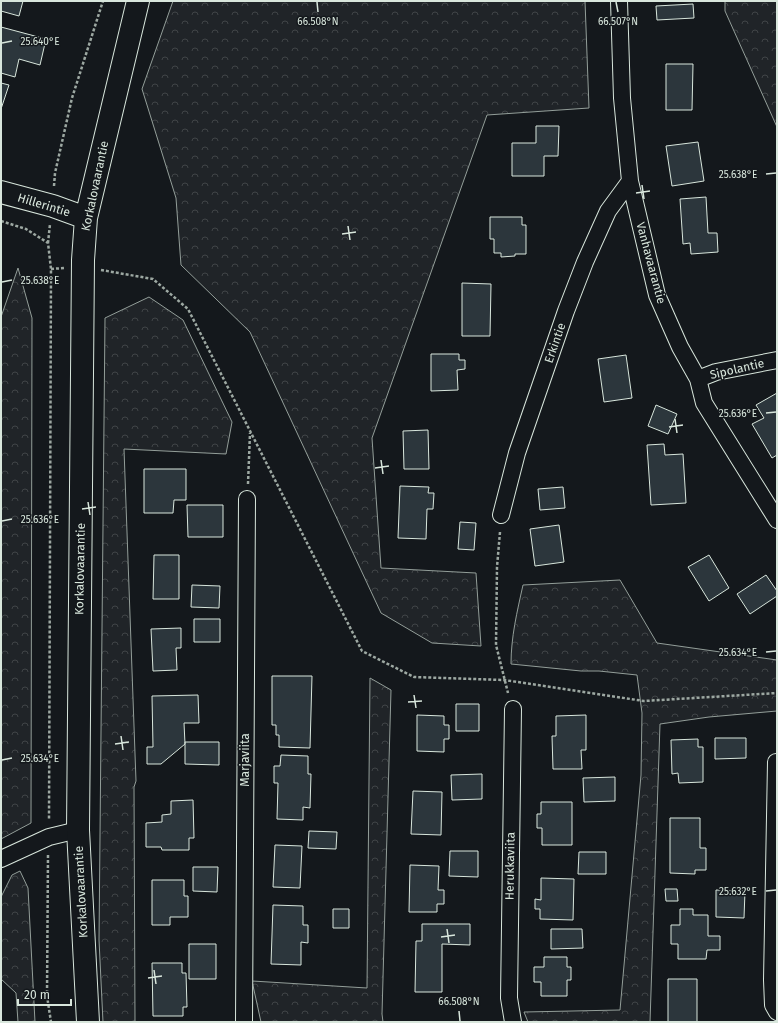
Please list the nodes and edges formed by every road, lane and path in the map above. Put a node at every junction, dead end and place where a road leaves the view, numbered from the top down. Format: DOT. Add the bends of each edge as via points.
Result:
graph roads {
  1 [pos="103,1"];
  2 [pos="138,1"];
  3 [pos="619,1"];
  4 [pos="630,181"];
  5 [pos="1,192"];
  6 [pos="53,206"];
  7 [pos="86,218"];
  8 [pos="1,221"];
  9 [pos="48,243"];
  10 [pos="83,267"];
  11 [pos="51,270"];
  12 [pos="777,360"];
  13 [pos="698,379"];
  14 [pos="250,432"];
  15 [pos="247,499"];
  16 [pos="501,515"];
  17 [pos="777,520"];
  18 [pos="504,680"];
  19 [pos="777,693"];
  20 [pos="513,709"];
  21 [pos="776,762"];
  22 [pos="78,830"];
  23 [pos="49,837"];
  24 [pos="1,859"];
  25 [pos="777,1012"];
  26 [pos="50,1022"];
  27 [pos="88,1022"];
  28 [pos="244,1022"];
  29 [pos="513,1022"];
  1 -- 6 [label="path" via="72,98 55,173"];
  2 -- 7 [label="street, Korkalovaarantie"];
  3 -- 4 [label="street, Vanhavaarantie" via="622,98"];
  4 -- 13 [label="street, Vanhavaarantie" via="657,295 680,347"];
  4 -- 16 [label="street, Erkintie" via="608,211 584,262 516,453"];
  5 -- 6 [label="street, Hillerintie"];
  6 -- 7 [label="street, Hillerintie"];
  6 -- 9 [label="path"];
  7 -- 10 [label="street, Korkalovaarantie"];
  8 -- 9 [label="path" via="26,229"];
  9 -- 11 [label="path"];
  10 -- 11 [label="path"];
  10 -- 14 [label="path" via="153,280 188,309"];
  10 -- 22 [label="street, Korkalovaarantie"];
  11 -- 23 [label="path"];
  12 -- 13 [label="street, Sipolantie" via="716,372"];
  13 -- 17 [label="street, Vanhavaarantie" via="704,403"];
  14 -- 15 [label="path"];
  14 -- 18 [label="path" via="362,651 414,677"];
  15 -- 28 [label="street, Marjaviita"];
  16 -- 18 [label="path" via="496,645"];
  18 -- 19 [label="path" via="644,701"];
  20 -- 29 [label="street, Herukkaviita" via="509,998"];
  21 -- 25 [label="street" via="772,1005"];
  22 -- 23 [label="street"];
  22 -- 27 [label="street, Korkalovaarantie"];
  23 -- 24 [label="street"];
  23 -- 26 [label="path" via="46,996"];
}
